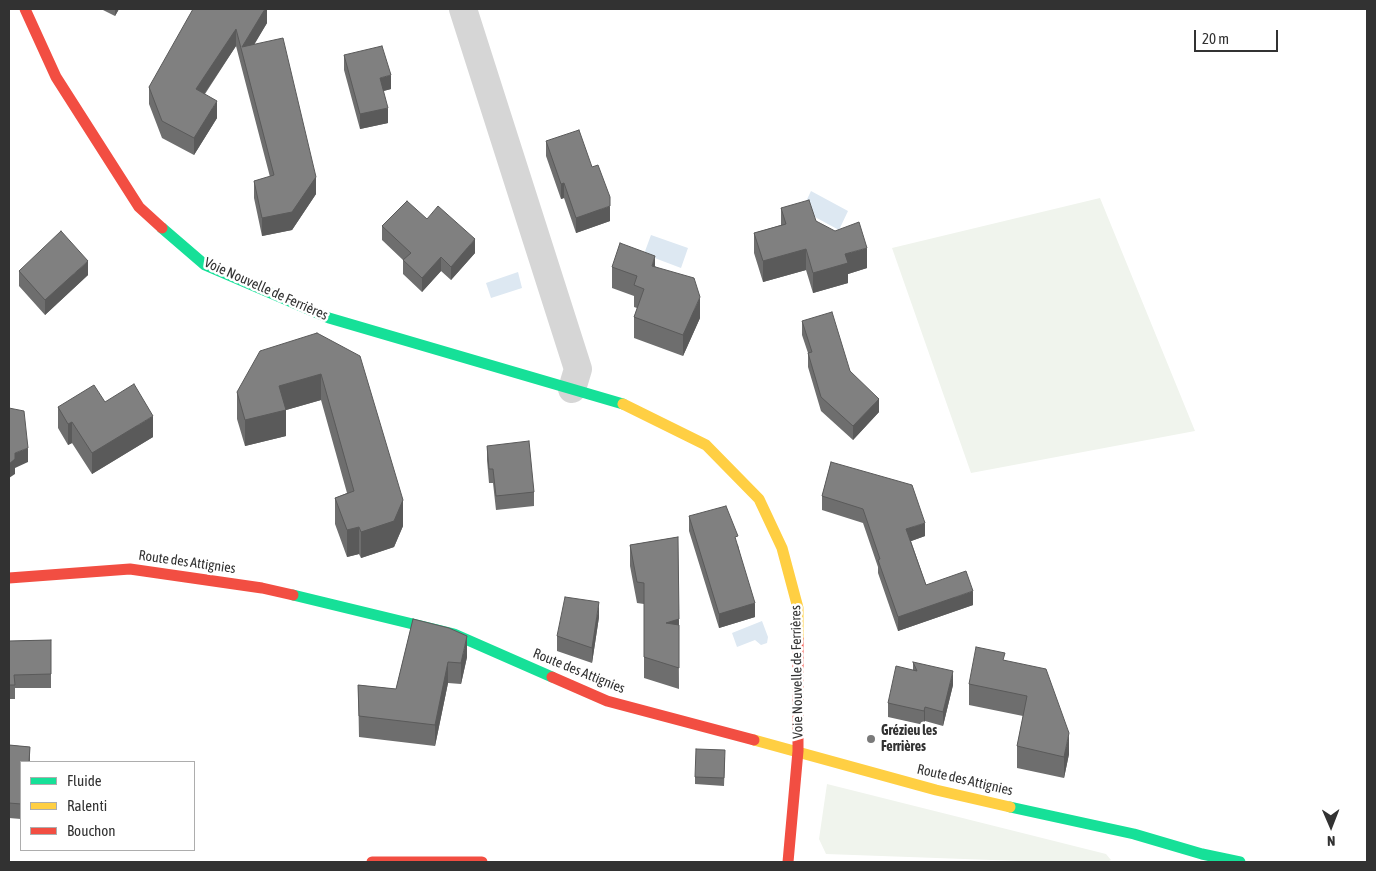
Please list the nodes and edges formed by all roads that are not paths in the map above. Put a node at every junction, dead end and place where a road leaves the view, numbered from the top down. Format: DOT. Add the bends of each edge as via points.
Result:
graph roads {
  1 [pos="25,9"];
  2 [pos="463,9"];
  3 [pos="572,390"];
  4 [pos="9,578"];
  5 [pos="798,751"];
  6 [pos="1134,834"];
  7 [pos="1144,850"];
  8 [pos="372,862"];
  9 [pos="482,862"];
  10 [pos="788,862"];
  11 [pos="1240,862"];
  1 -- 3 [label="street, Voie Nouvelle de Ferrières" via="56,77 140,207 205,265 329,318"];
  2 -- 3 [label="street" via="578,369"];
  3 -- 5 [label="street, Voie Nouvelle de Ferrières" via="626,405 706,445 759,499 782,548 798,608"];
  4 -- 5 [label="street, Route des Attignies" via="130,569 262,588 454,634 607,701"];
  5 -- 6 [label="street, Route des Attignies" via="936,790"];
  5 -- 10 [label="street, Voie Nouvelle de Ferrières"];
  6 -- 7 [label="street"];
  6 -- 11 [label="street, Route des Attignies"];
  8 -- 9 [label="street"];
}
